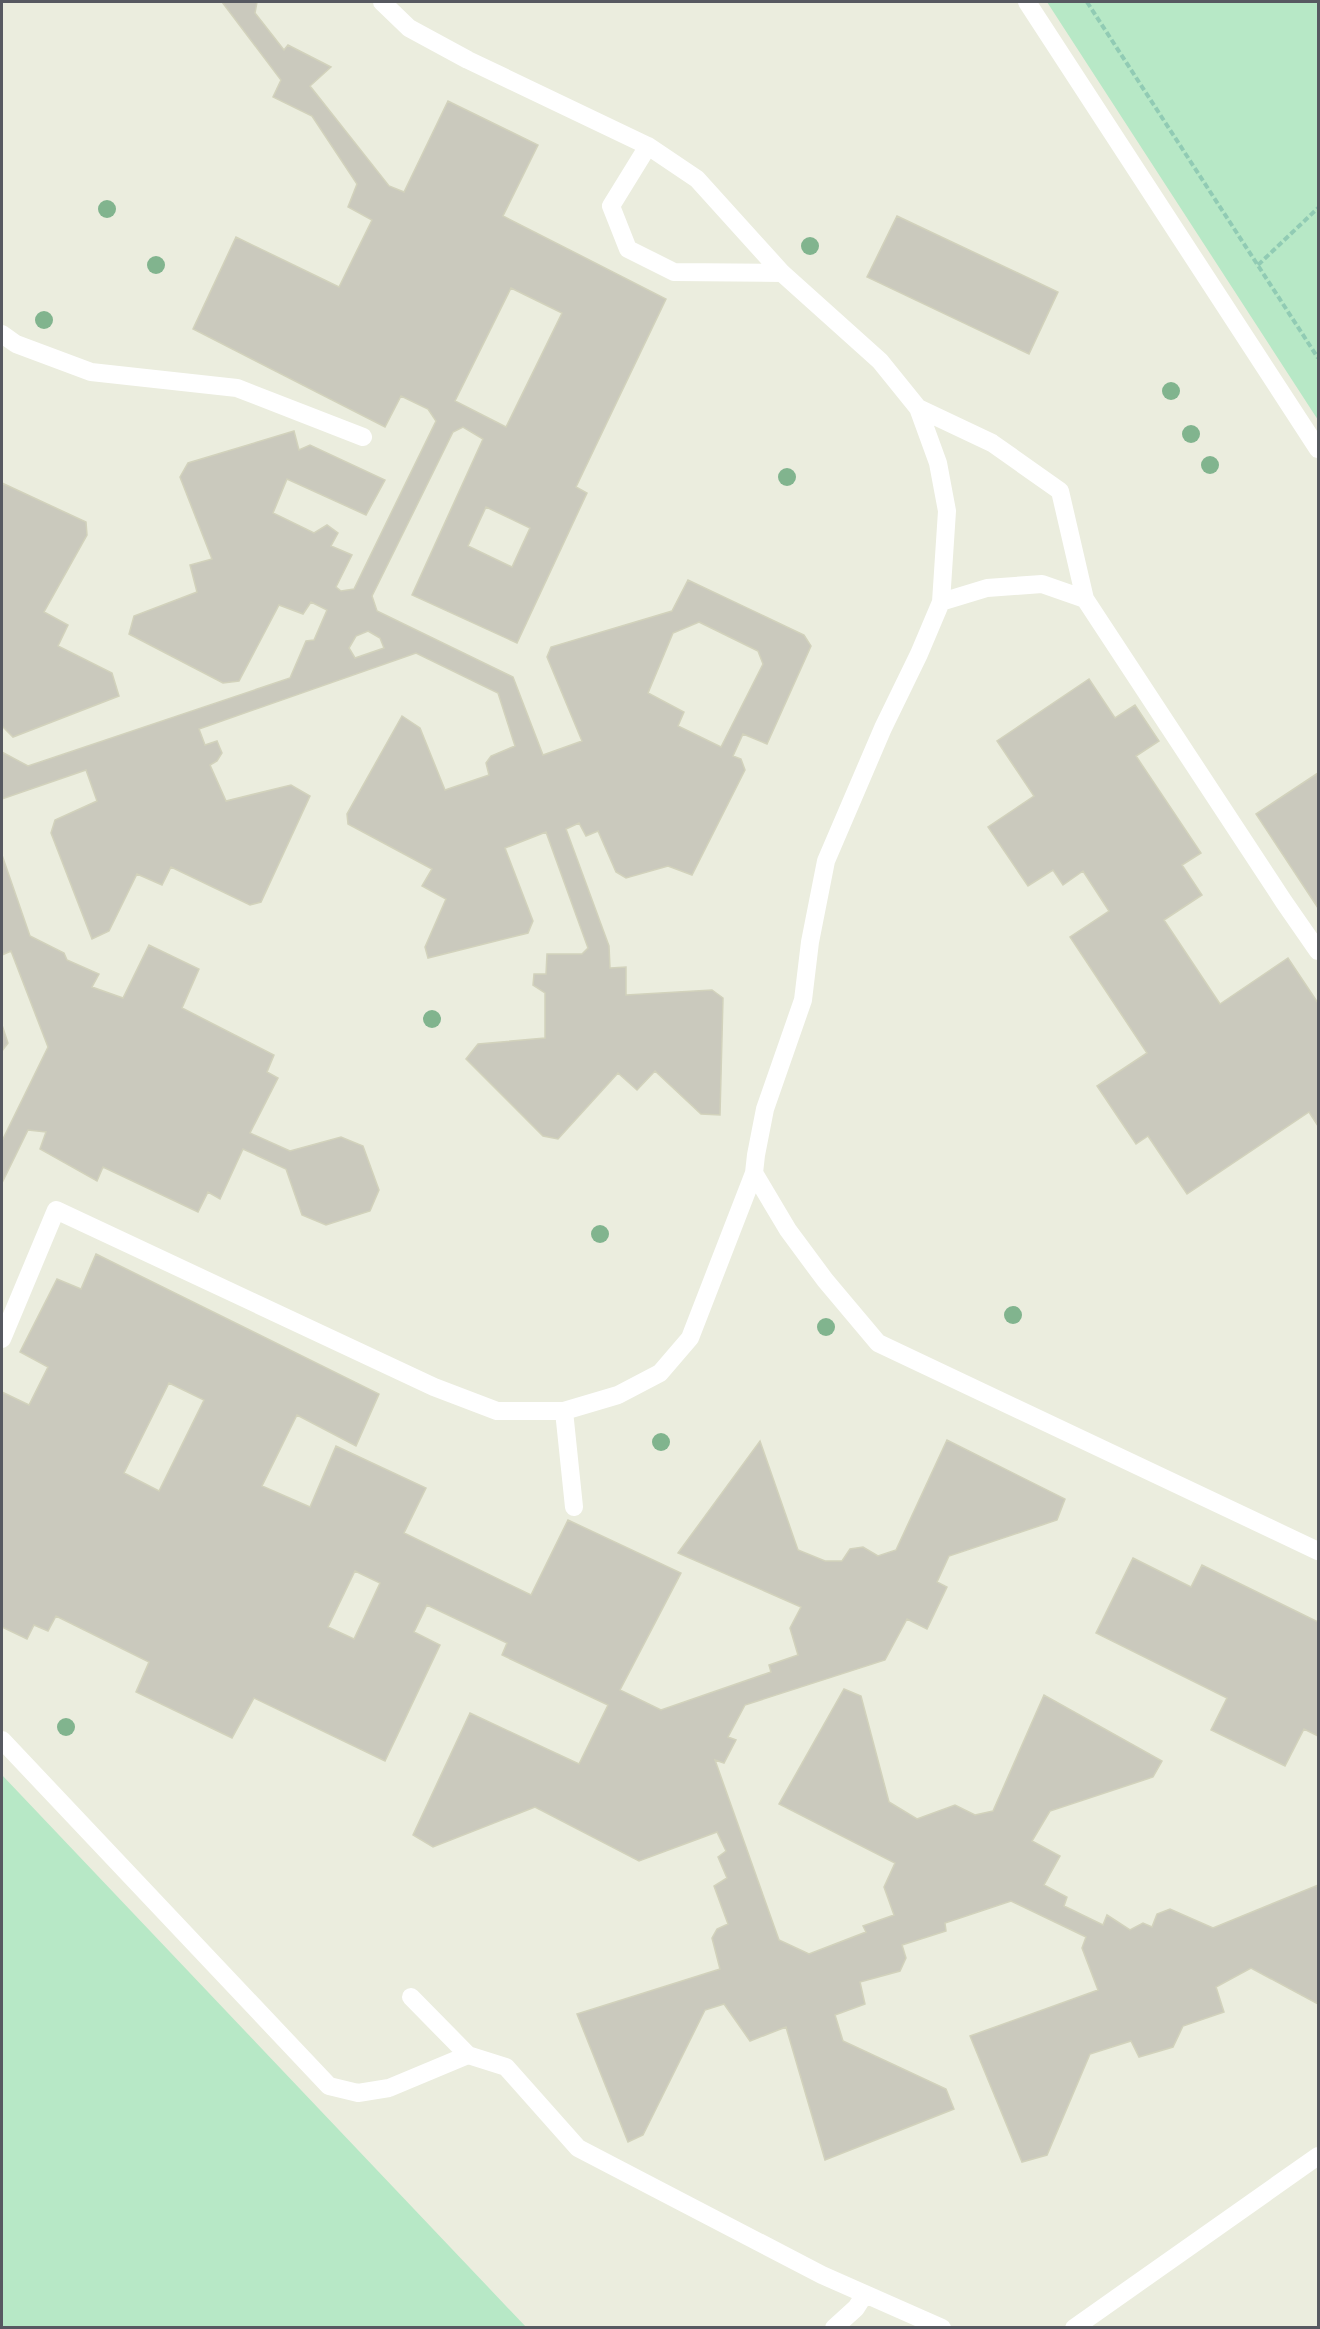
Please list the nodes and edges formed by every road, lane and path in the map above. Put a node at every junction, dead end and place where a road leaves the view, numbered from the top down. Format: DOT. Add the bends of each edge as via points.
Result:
graph roads {
  1 [pos="382,2"];
  2 [pos="1027,2"];
  3 [pos="1087,2"];
  4 [pos="648,146"];
  5 [pos="1318,207"];
  6 [pos="1258,265"];
  7 [pos="782,273"];
  8 [pos="2,334"];
  9 [pos="1318,358"];
  10 [pos="918,408"];
  11 [pos="363,437"];
  12 [pos="1318,449"];
  13 [pos="1085,599"];
  14 [pos="941,602"];
  15 [pos="1318,951"];
  16 [pos="754,1173"];
  17 [pos="2,1339"];
  18 [pos="564,1411"];
  19 [pos="574,1507"];
  20 [pos="1318,1551"];
  21 [pos="2,1740"];
  22 [pos="411,1997"];
  23 [pos="468,2055"];
  24 [pos="1318,2156"];
  25 [pos="865,2294"];
  26 [pos="834,2328"];
  27 [pos="942,2328"];
  28 [pos="1074,2328"];
  1 -- 4 [label="lane" via="409,28 468,60"];
  2 -- 12 [label="lane"];
  3 -- 6 [label="path"];
  4 -- 7 [label="lane" via="697,179"];
  4 -- 7 [label="lane" via="611,206 628,249 674,272"];
  5 -- 6 [label="path"];
  6 -- 9 [label="path"];
  7 -- 10 [label="lane" via="880,361"];
  8 -- 11 [label="lane" via="16,344 91,372 237,388"];
  10 -- 13 [label="lane" via="992,443 1060,491"];
  10 -- 14 [label="lane" via="938,463 947,511"];
  13 -- 14 [label="lane" via="1042,584 987,588"];
  13 -- 15 [label="lane"];
  14 -- 16 [label="lane" via="826,861 803,1000 765,1109"];
  16 -- 18 [label="lane" via="690,1338 660,1373 618,1395"];
  16 -- 20 [label="lane" via="788,1230 878,1343"];
  17 -- 18 [label="lane" via="56,1210 434,1387 497,1411"];
  18 -- 19 [label="lane"];
  21 -- 23 [label="lane" via="329,2086 358,2093 389,2088"];
  22 -- 23 [label="lane"];
  23 -- 25 [label="lane" via="506,2067 578,2148"];
  24 -- 28 [label="lane"];
  25 -- 26 [label="lane"];
  25 -- 27 [label="lane"];
}
